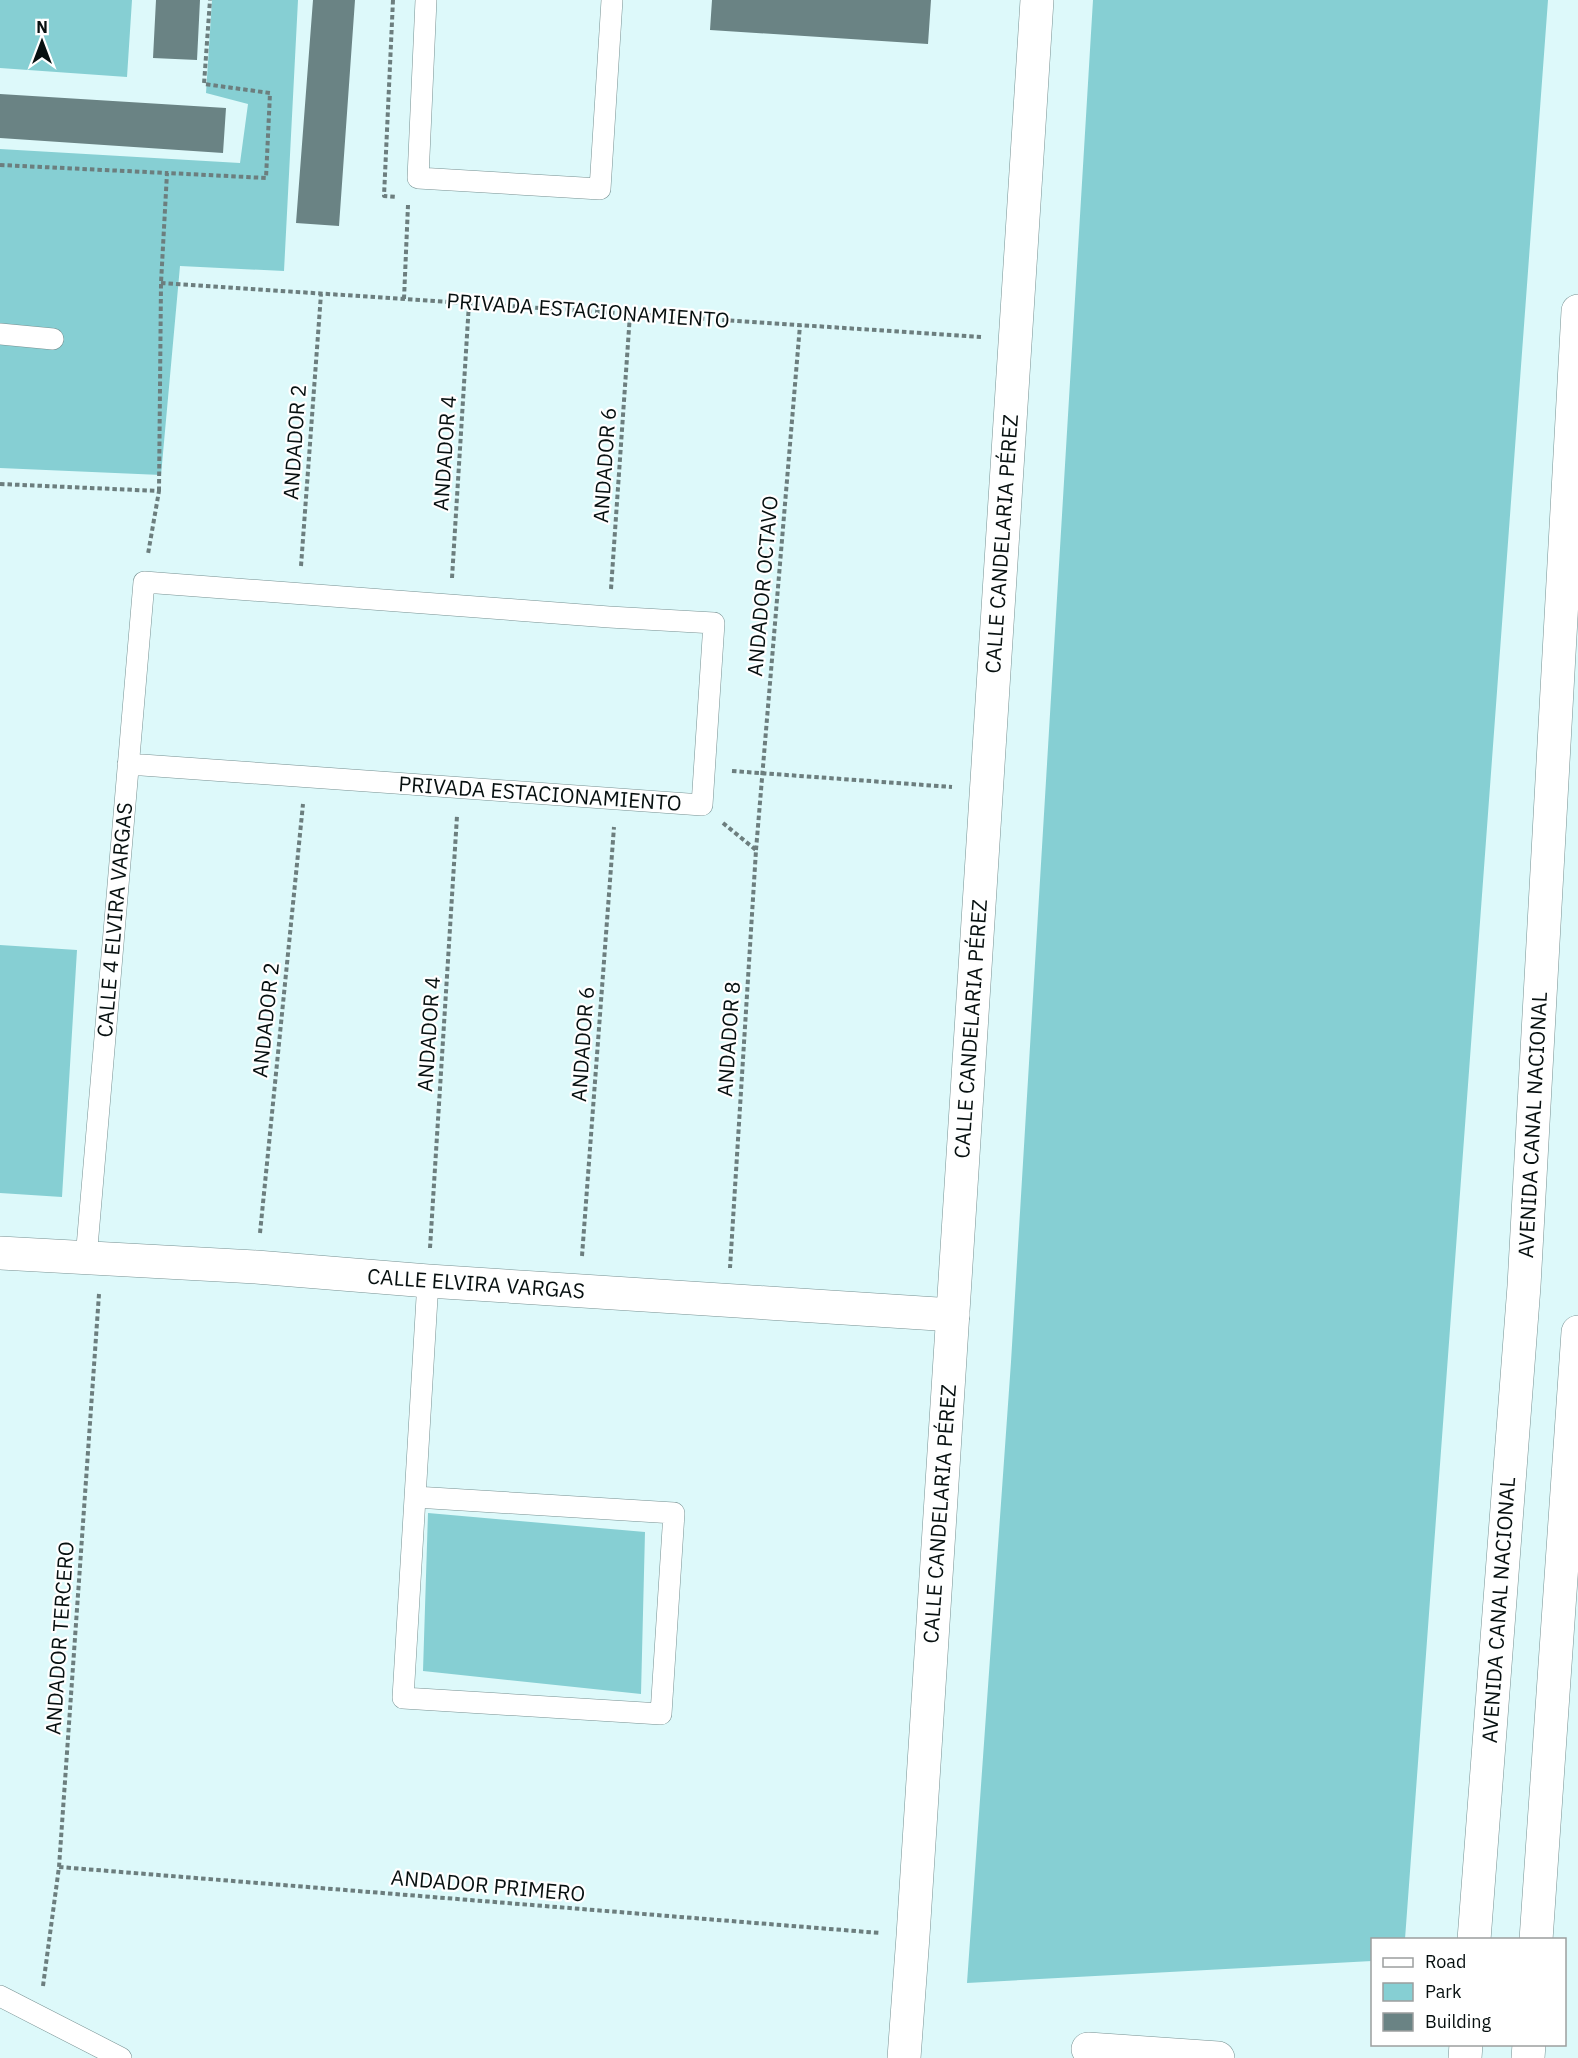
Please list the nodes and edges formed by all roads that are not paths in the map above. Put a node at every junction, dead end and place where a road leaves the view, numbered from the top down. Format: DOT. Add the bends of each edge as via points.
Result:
graph roads {
  1 [pos="426,0"];
  2 [pos="612,0"];
  3 [pos="1037,0"];
  4 [pos="1578,310"];
  5 [pos="0,334"];
  6 [pos="53,339"];
  7 [pos="144,582"];
  8 [pos="128,764"];
  9 [pos="0,1253"];
  10 [pos="93,1260"];
  11 [pos="428,1281"];
  12 [pos="953,1315"];
  13 [pos="1578,1332"];
  14 [pos="416,1497"];
  15 [pos="1474,1938"];
  16 [pos="1536,1938"];
  17 [pos="0,1996"];
  18 [pos="1088,2049"];
  19 [pos="121,2058"];
  20 [pos="904,2058"];
  21 [pos="1218,2058"];
  1 -- 2 [label="lane" via="418,178 600,189"];
  3 -- 12 [label="street, CALLE CANDELARIA PÉREZ"];
  4 -- 15 [label="street, AVENIDA CANAL NACIONAL" via="1524,1287"];
  5 -- 6 [label="lane"];
  7 -- 8 [label="lane, CALLE 4 ELVIRA VARGAS"];
  7 -- 8 [label="lane, PRIVADA ESTACIONAMIENTO" via="714,623 702,806"];
  8 -- 10 [label="lane, CALLE 4 ELVIRA VARGAS"];
  9 -- 10 [label="street, CALLE ELVIRA VARGAS"];
  10 -- 11 [label="street, CALLE ELVIRA VARGAS" via="256,1267"];
  11 -- 12 [label="street, CALLE ELVIRA VARGAS"];
  11 -- 14 [label="lane"];
  12 -- 20 [label="street, CALLE CANDELARIA PÉREZ"];
  13 -- 16 [label="street"];
  14 -- 14 [label="lane" via="403,1698 661,1714 674,1513"];
  17 -- 19 [label="lane"];
  18 -- 21 [label="street"];
}
